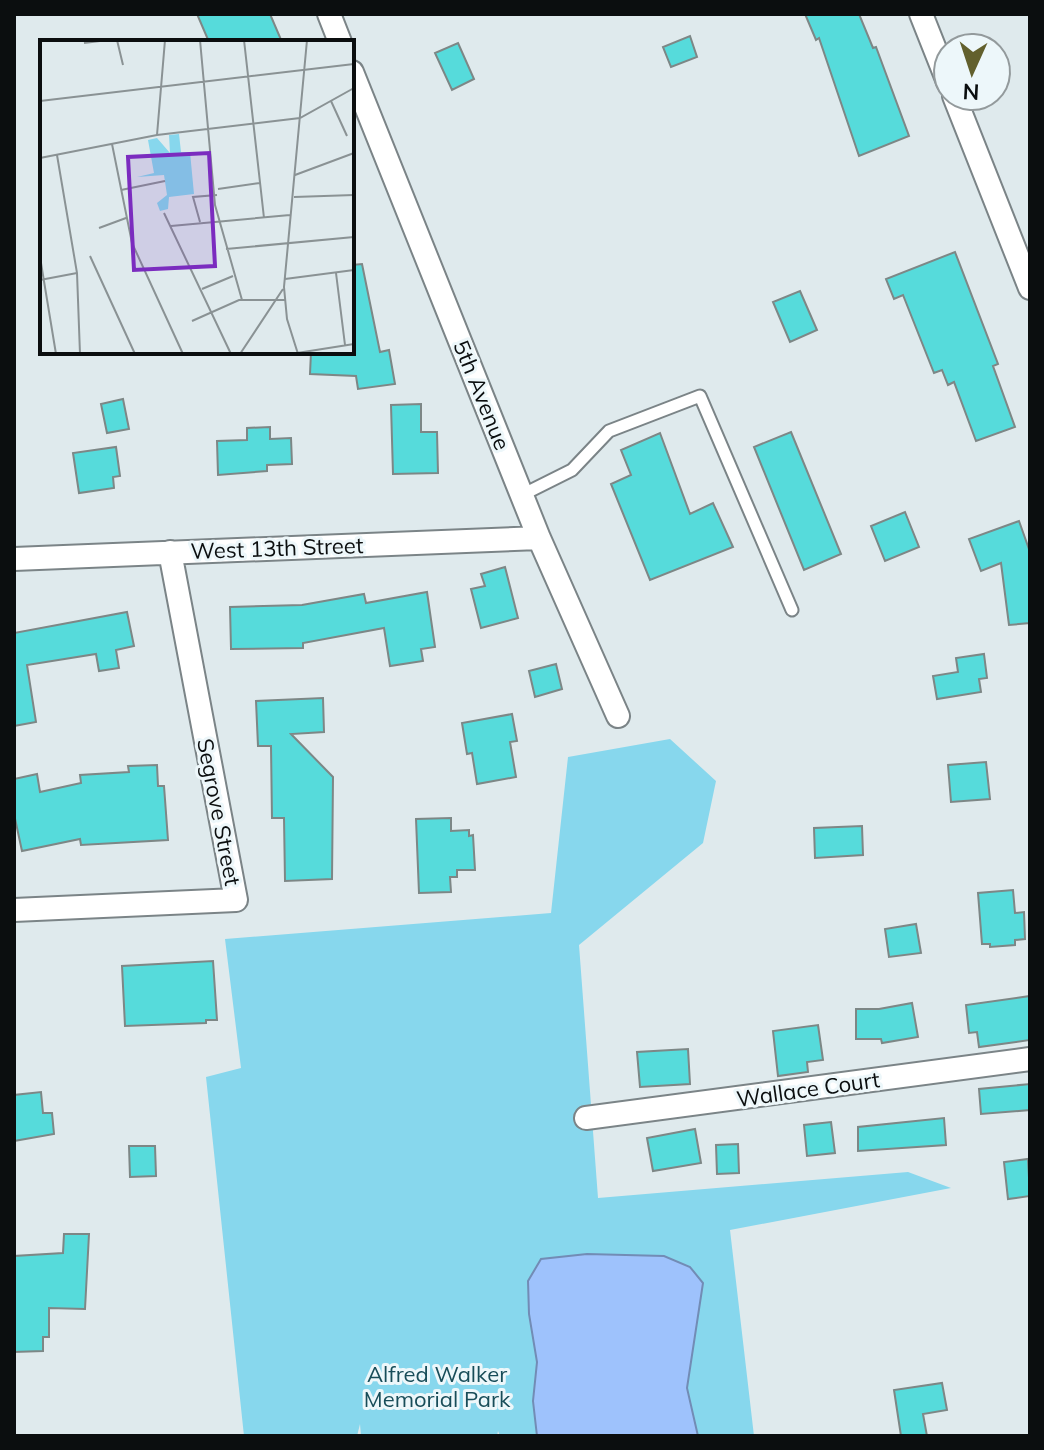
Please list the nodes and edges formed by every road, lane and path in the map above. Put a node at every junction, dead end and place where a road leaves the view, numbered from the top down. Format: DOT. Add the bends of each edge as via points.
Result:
graph roads {
  1 [pos="329,14"];
  2 [pos="921,14"];
  3 [pos="339,40"];
  4 [pos="932,42"];
  5 [pos="354,77"];
  6 [pos="960,112"];
  7 [pos="1030,288"];
  8 [pos="522,495"];
  9 [pos="539,538"];
  10 [pos="170,552"];
  11 [pos="14,559"];
  12 [pos="792,610"];
  13 [pos="618,716"];
  14 [pos="14,910"];
  15 [pos="1030,1059"];
  16 [pos="586,1118"];
  1 -- 3 [label="street"];
  2 -- 4 [label="street"];
  5 -- 8 [label="street, 5th Avenue"];
  6 -- 7 [label="street"];
  8 -- 9 [label="street, 5th Avenue"];
  8 -- 12 [label="lane" via="572,470 609,431 700,396"];
  9 -- 10 [label="street, West 13th Street"];
  9 -- 13 [label="street, 5th Avenue"];
  10 -- 11 [label="street, West 13th Street"];
  10 -- 14 [label="street, Segrove Street" via="236,900"];
  15 -- 16 [label="street, Wallace Court"];
}
